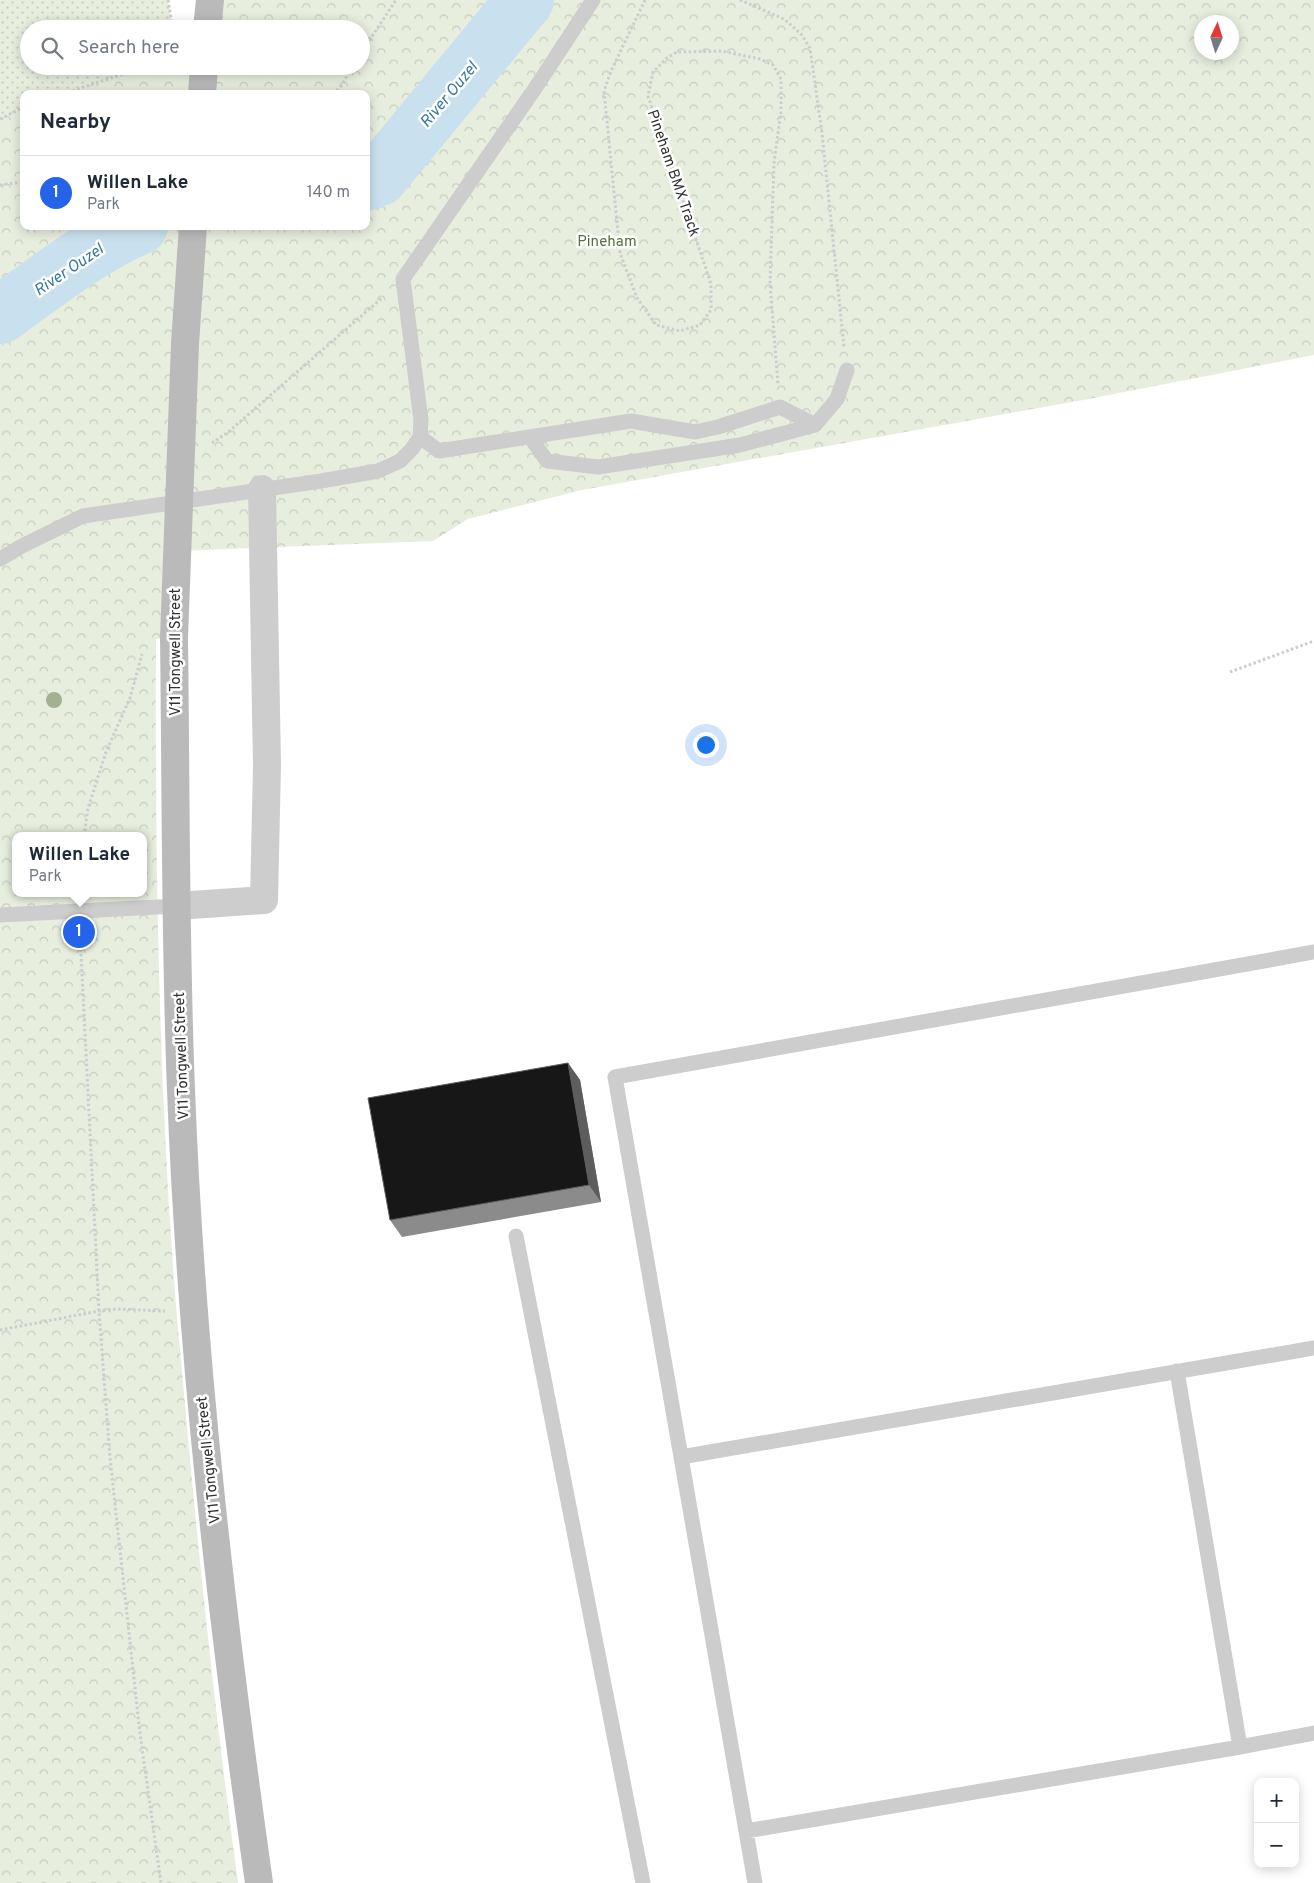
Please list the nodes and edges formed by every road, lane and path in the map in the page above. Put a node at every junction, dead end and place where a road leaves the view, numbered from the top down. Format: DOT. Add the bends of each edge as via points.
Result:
graph roads {
  1 [pos="168,0"];
  2 [pos="210,0"];
  3 [pos="396,0"];
  4 [pos="593,0"];
  5 [pos="646,0"];
  6 [pos="740,0"];
  7 [pos="171,20"];
  8 [pos="208,20"];
  9 [pos="370,39"];
  10 [pos="121,75"];
  11 [pos="203,75"];
  12 [pos="348,75"];
  13 [pos="75,90"];
  14 [pos="202,90"];
  15 [pos="337,90"];
  16 [pos="20,109"];
  17 [pos="0,119"];
  18 [pos="20,182"];
  19 [pos="0,185"];
  20 [pos="193,230"];
  21 [pos="403,279"];
  22 [pos="847,370"];
  23 [pos="780,407"];
  24 [pos="815,425"];
  25 [pos="420,437"];
  26 [pos="530,437"];
  27 [pos="210,444"];
  28 [pos="262,490"];
  29 [pos="0,559"];
  30 [pos="1314,641"];
  31 [pos="144,646"];
  32 [pos="1230,672"];
  33 [pos="85,832"];
  34 [pos="177,906"];
  35 [pos="79,912"];
  36 [pos="0,915"];
  37 [pos="1314,952"];
  38 [pos="516,1236"];
  39 [pos="99,1310"];
  40 [pos="194,1315"];
  41 [pos="0,1330"];
  42 [pos="1314,1348"];
  43 [pos="1177,1372"];
  44 [pos="681,1458"];
  45 [pos="1314,1733"];
  46 [pos="1240,1748"];
  47 [pos="746,1831"];
  48 [pos="161,1883"];
  49 [pos="259,1883"];
  50 [pos="643,1883"];
  51 [pos="755,1883"];
  1 -- 7 [label="path"];
  2 -- 8 [label="street"];
  3 -- 9 [label="path"];
  4 -- 21 [label="lane"];
  5 -- 23 [label="path, Pineham BMX Track" via="604,91 620,253 637,298 656,325 680,331 700,325 712,310 711,284 648,96 653,72 677,52 722,51 773,65 781,79 774,162 770,283"];
  6 -- 22 [label="path" via="784,19 802,34 810,48"];
  10 -- 13 [label="path"];
  11 -- 14 [label="street"];
  12 -- 15 [label="path"];
  16 -- 17 [label="path"];
  18 -- 19 [label="path"];
  20 -- 34 [label="street, V11 Tongwell Street, bridge" via="174,638"];
  21 -- 25 [label="lane" via="421,420"];
  21 -- 27 [label="path" via="227,433"];
  22 -- 24 [label="lane" via="837,399"];
  23 -- 24 [label="lane"];
  23 -- 26 [label="lane" via="695,432 631,421"];
  24 -- 26 [label="lane" via="740,445 598,466 547,461"];
  25 -- 26 [label="lane" via="439,451"];
  25 -- 28 [label="lane" via="400,461 378,471"];
  28 -- 29 [label="lane" via="83,516"];
  28 -- 34 [label="street" via="266,765 264,900"];
  30 -- 32 [label="path"];
  31 -- 33 [label="path" via="130,698 106,752 88,808"];
  34 -- 35 [label="lane"];
  34 -- 40 [label="street, V11 Tongwell Street" via="181,1089"];
  35 -- 36 [label="lane"];
  35 -- 39 [label="path"];
  37 -- 44 [label="lane" via="615,1077"];
  38 -- 50 [label="lane"];
  39 -- 40 [label="path"];
  39 -- 41 [label="path"];
  39 -- 48 [label="path" via="126,1614"];
  40 -- 49 [label="street, V11 Tongwell Street" via="210,1491"];
  42 -- 43 [label="lane"];
  43 -- 44 [label="lane"];
  43 -- 46 [label="lane"];
  44 -- 47 [label="lane"];
  45 -- 46 [label="lane"];
  46 -- 47 [label="lane"];
  47 -- 51 [label="lane"];
}
